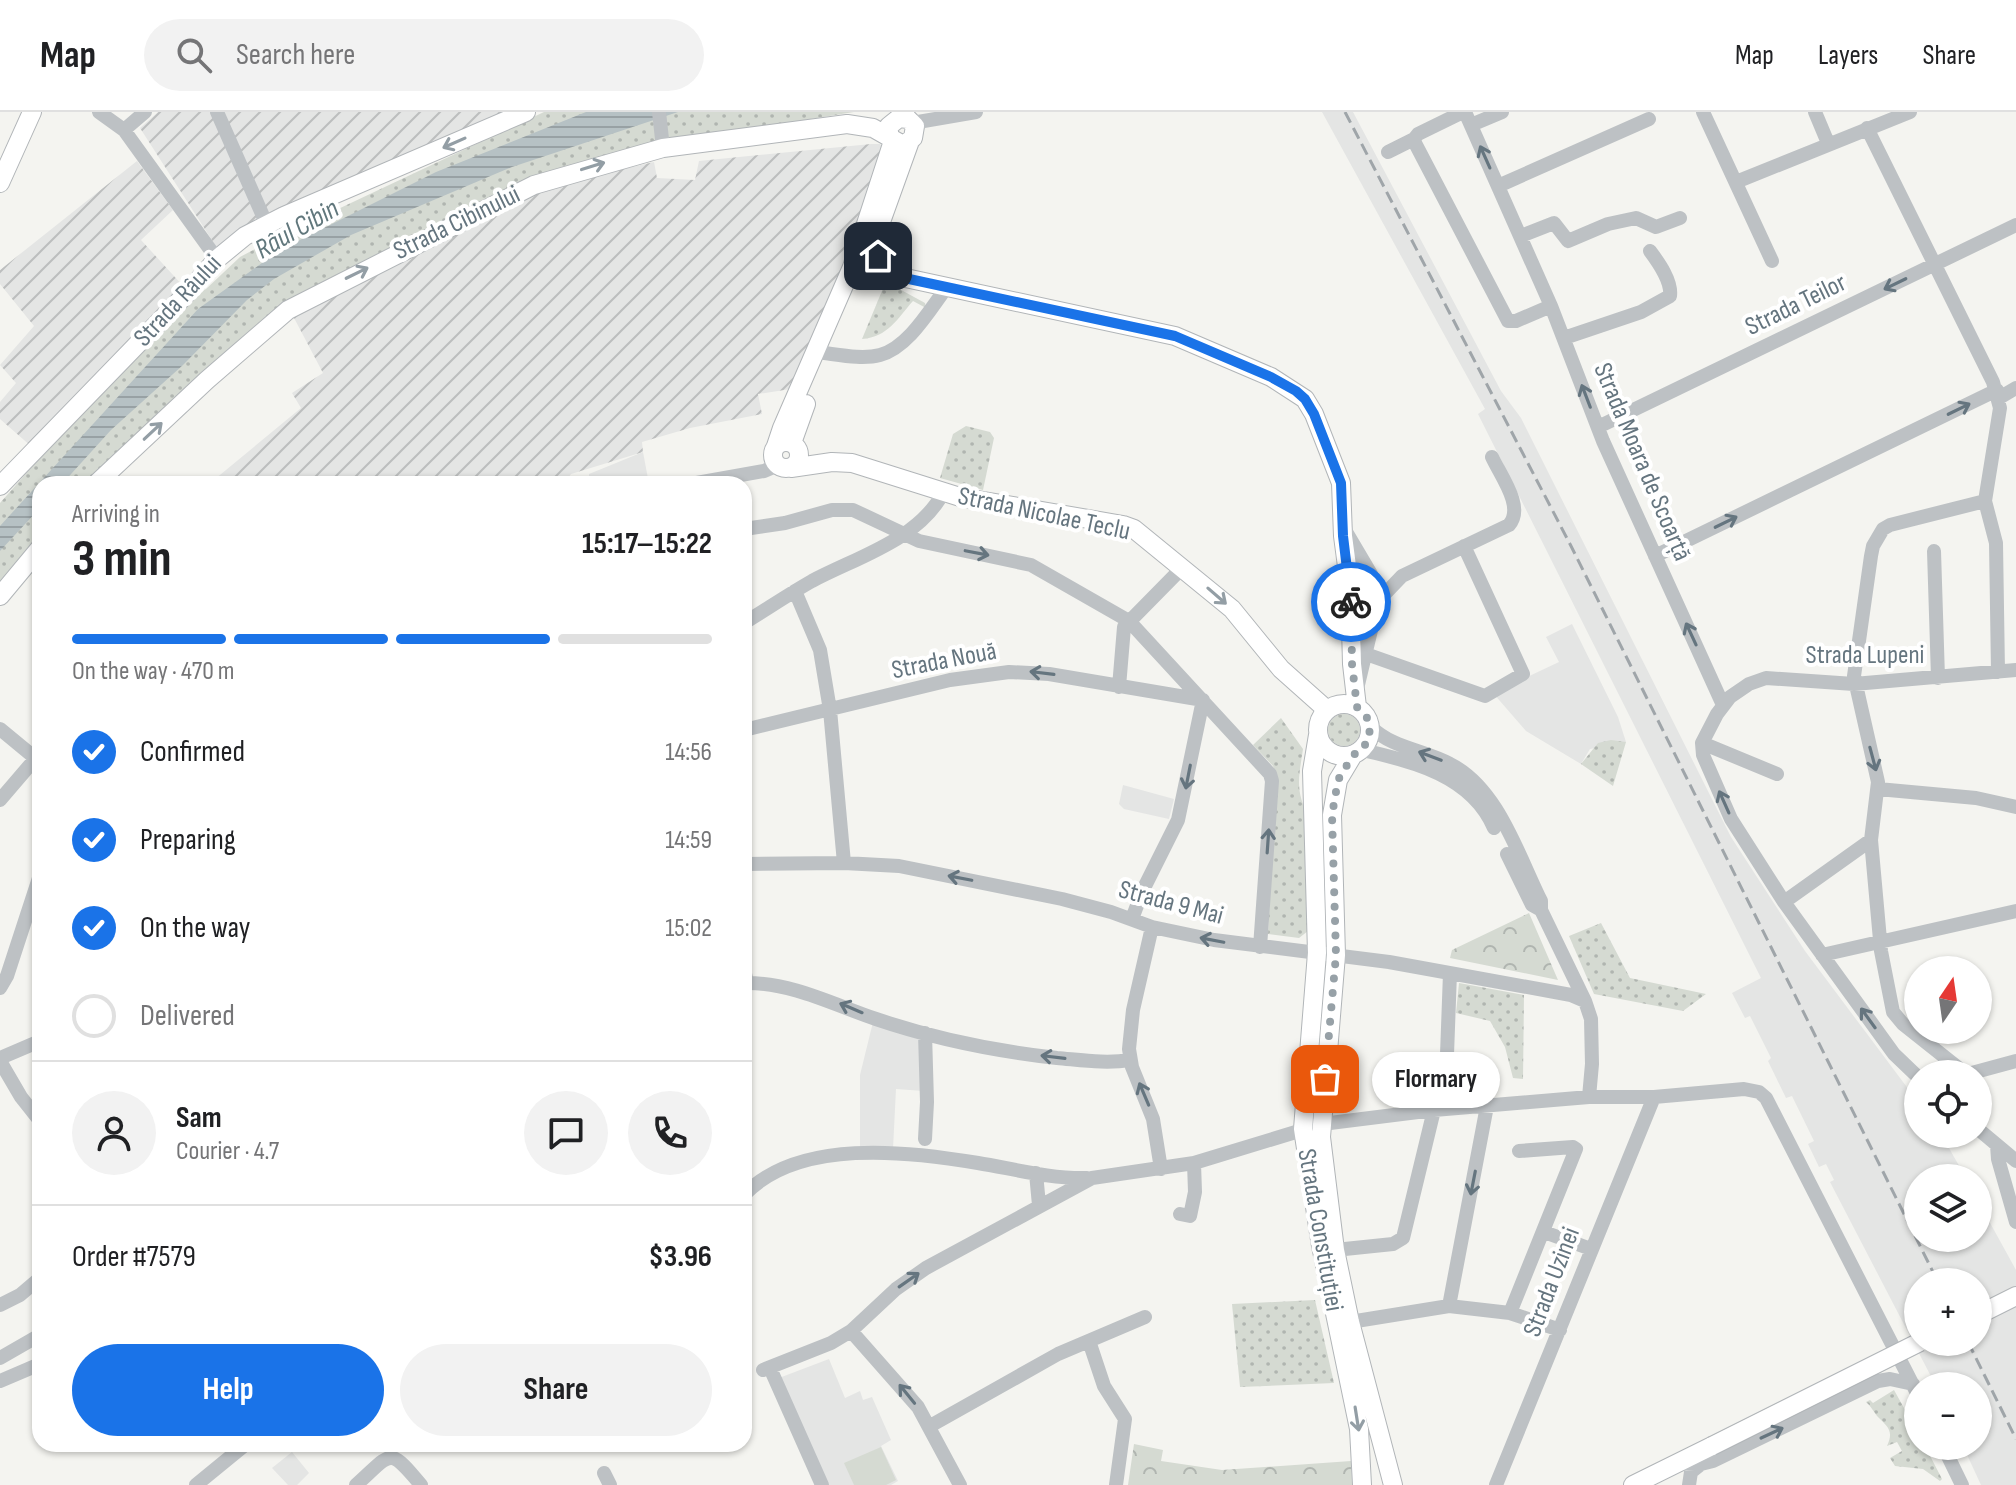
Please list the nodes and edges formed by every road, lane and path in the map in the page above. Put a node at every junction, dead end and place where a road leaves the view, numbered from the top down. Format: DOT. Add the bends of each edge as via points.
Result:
graph roads {
  1 [pos="32,112"];
  2 [pos="99,112"];
  3 [pos="145,112"];
  4 [pos="217,112"];
  5 [pos="526,112"];
  6 [pos="659,112"];
  7 [pos="976,112"];
  8 [pos="1502,112"];
  9 [pos="1703,112"];
  10 [pos="1815,112"];
  11 [pos="1910,112"];
  12 [pos="1466,116"];
  13 [pos="1649,119"];
  14 [pos="904,125"];
  15 [pos="1867,128"];
  16 [pos="124,130"];
  17 [pos="1414,139"];
  18 [pos="662,140"];
  19 [pos="1828,143"];
  20 [pos="1388,152"];
  21 [pos="1736,182"];
  22 [pos="0,183"];
  23 [pos="1498,186"];
  24 [pos="1680,218"];
  25 [pos="267,225"];
  26 [pos="2016,225"];
  27 [pos="1521,236"];
  28 [pos="872,245"];
  29 [pos="1650,251"];
  30 [pos="217,259"];
  31 [pos="1772,261"];
  32 [pos="1935,265"];
  33 [pos="947,287"];
  34 [pos="1551,306"];
  35 [pos="1564,338"];
  36 [pos="823,353"];
  37 [pos="2016,388"];
  38 [pos="1998,394"];
  39 [pos="1598,427"];
  40 [pos="1492,457"];
  41 [pos="784,466"];
  42 [pos="105,476"];
  43 [pos="736,476"];
  44 [pos="0,486"];
  45 [pos="943,493"];
  46 [pos="1985,501"];
  47 [pos="1342,526"];
  48 [pos="752,527"];
  49 [pos="902,535"];
  50 [pos="1464,546"];
  51 [pos="1934,551"];
  52 [pos="1655,556"];
  53 [pos="32,558"];
  54 [pos="1183,567"];
  55 [pos="1371,574"];
  56 [pos="1402,576"];
  57 [pos="795,591"];
  58 [pos="0,596"];
  59 [pos="1378,601"];
  60 [pos="752,618"];
  61 [pos="1129,621"];
  62 [pos="1366,654"];
  63 [pos="2016,670"];
  64 [pos="1998,672"];
  65 [pos="1938,678"];
  66 [pos="1854,684"];
  67 [pos="1119,687"];
  68 [pos="1203,700"];
  69 [pos="1357,700"];
  70 [pos="1723,705"];
  71 [pos="830,710"];
  72 [pos="1327,710"];
  73 [pos="1371,727"];
  74 [pos="752,728"];
  75 [pos="0,729"];
  76 [pos="1318,735"];
  77 [pos="1702,743"];
  78 [pos="1358,752"];
  79 [pos="32,755"];
  80 [pos="32,766"];
  81 [pos="1777,774"];
  82 [pos="1878,789"];
  83 [pos="0,800"];
  84 [pos="2016,807"];
  85 [pos="1871,840"];
  86 [pos="844,863"];
  87 [pos="752,864"];
  88 [pos="32,899"];
  89 [pos="1784,902"];
  90 [pos="1541,910"];
  91 [pos="2016,911"];
  92 [pos="1132,919"];
  93 [pos="1152,927"];
  94 [pos="1880,942"];
  95 [pos="1260,947"];
  96 [pos="1326,954"];
  97 [pos="1822,955"];
  98 [pos="1450,973"];
  99 [pos="752,978"];
  100 [pos="0,988"];
  101 [pos="1585,1001"];
  102 [pos="925,1033"];
  103 [pos="32,1045"];
  104 [pos="0,1059"];
  105 [pos="1130,1060"];
  106 [pos="1949,1060"];
  107 [pos="2016,1061"];
  108 [pos="1904,1064"];
  109 [pos="1992,1067"];
  110 [pos="1589,1097"];
  111 [pos="1654,1097"];
  112 [pos="1487,1106"];
  113 [pos="1439,1110"];
  114 [pos="32,1111"];
  115 [pos="1322,1124"];
  116 [pos="1303,1129"];
  117 [pos="1992,1141"];
  118 [pos="1997,1145"];
  119 [pos="924,1149"];
  120 [pos="1519,1151"];
  121 [pos="2016,1161"];
  122 [pos="1194,1163"];
  123 [pos="1161,1169"];
  124 [pos="1036,1173"];
  125 [pos="1092,1178"];
  126 [pos="752,1189"];
  127 [pos="1039,1205"];
  128 [pos="1180,1214"];
  129 [pos="2016,1222"];
  130 [pos="1544,1232"];
  131 [pos="1328,1248"];
  132 [pos="1591,1249"];
  133 [pos="32,1285"];
  134 [pos="2016,1296"];
  135 [pos="0,1305"];
  136 [pos="1449,1306"];
  137 [pos="1992,1308"];
  138 [pos="1510,1313"];
  139 [pos="1145,1317"];
  140 [pos="1350,1322"];
  141 [pos="1560,1330"];
  142 [pos="851,1331"];
  143 [pos="1888,1332"];
  144 [pos="32,1340"];
  145 [pos="1089,1341"];
  146 [pos="1904,1350"];
  147 [pos="0,1358"];
  148 [pos="32,1367"];
  149 [pos="1907,1372"];
  150 [pos="0,1381"];
  151 [pos="1869,1385"];
  152 [pos="1904,1385"];
  153 [pos="930,1426"];
  154 [pos="233,1452"];
  155 [pos="1950,1460"];
  156 [pos="1677,1463"];
  157 [pos="1701,1464"];
  158 [pos="196,1485"];
  159 [pos="356,1485"];
  160 [pos="421,1485"];
  161 [pos="822,1485"];
  162 [pos="960,1485"];
  163 [pos="1116,1485"];
  164 [pos="1362,1485"];
  165 [pos="1393,1485"];
  166 [pos="1496,1485"];
  167 [pos="1633,1485"];
  168 [pos="1689,1485"];
  169 [pos="1962,1485"];
  1 -- 22 [label="main road"];
  2 -- 16 [label="street"];
  3 -- 16 [label="street"];
  4 -- 25 [label="street"];
  5 -- 25 [label="main road, Strada Râului, one-way"];
  6 -- 18 [label="street"];
  7 -- 14 [label="street"];
  8 -- 12 [label="street"];
  9 -- 21 [label="street"];
  10 -- 19 [label="street"];
  11 -- 15 [label="street"];
  12 -- 17 [label="street"];
  23 -- 12 [label="street, Strada Moara de Scoarță, one-way"];
  13 -- 23 [label="street"];
  14 -- 18 [label="main road, Strada Cibinului" via="847,124"];
  14 -- 28 [label="main road"];
  14 -- 36 [label="main road"];
  15 -- 19 [label="street"];
  15 -- 32 [label="street"];
  16 -- 30 [label="street"];
  17 -- 20 [label="street"];
  17 -- 34 [label="street" via="1505,317 1512,322"];
  42 -- 18 [label="main road, Strada Cibinului, one-way" via="275,318 306,299 534,185"];
  19 -- 21 [label="street"];
  21 -- 31 [label="street"];
  23 -- 27 [label="street, Strada Moara de Scoarță"];
  24 -- 27 [label="street" via="1656,227 1636,218 1568,241 1554,223"];
  25 -- 30 [label="main road, Strada Râului"];
  26 -- 32 [label="street, Strada Teilor"];
  27 -- 34 [label="street, Strada Moara de Scoarță"];
  28 -- 33 [label="main road" via="897,275"];
  28 -- 36 [label="main road"];
  29 -- 35 [label="street" via="1670,296 1641,312"];
  30 -- 44 [label="main road, Strada Râului"];
  32 -- 38 [label="street"];
  32 -- 39 [label="street, Strada Teilor, one-way"];
  33 -- 36 [label="street" via="890,351 870,356"];
  33 -- 47 [label="main road" via="1175,336 1287,386 1310,406 1328,448 1341,483"];
  34 -- 35 [label="street, Strada Moara de Scoarță"];
  39 -- 35 [label="street, Strada Moara de Scoarță, one-way"];
  36 -- 41 [label="main road" via="784,444 800,454 797,464"];
  37 -- 38 [label="street"];
  38 -- 46 [label="street" via="2000,415"];
  52 -- 38 [label="street, one-way"];
  39 -- 52 [label="street, Strada Moara de Scoarță"];
  40 -- 50 [label="street" via="1516,509 1514,520"];
  41 -- 43 [label="street"];
  41 -- 45 [label="main road, Strada Nicolae Teclu" via="852,463"];
  45 -- 49 [label="street" via="925,518"];
  45 -- 54 [label="main road, Strada Nicolae Teclu" via="1123,525"];
  46 -- 64 [label="street" via="1996,543"];
  46 -- 66 [label="street" via="1883,529 1871,556"];
  47 -- 55 [label="street"];
  47 -- 69 [label="main road"];
  48 -- 49 [label="street" via="843,509 863,513"];
  49 -- 57 [label="street"];
  49 -- 61 [label="street, one-way" via="1024,562"];
  50 -- 56 [label="street"];
  50 -- 62 [label="street" via="1523,674 1485,696"];
  51 -- 65 [label="street"];
  70 -- 52 [label="street, Strada Moara de Scoarță, one-way"];
  53 -- 58 [label="main road"];
  54 -- 61 [label="street"];
  54 -- 72 [label="main road, Strada Nicolae Teclu, one-way" via="1232,609 1281,669"];
  55 -- 56 [label="street"];
  55 -- 59 [label="street"];
  56 -- 59 [label="street"];
  57 -- 60 [label="street"];
  57 -- 71 [label="street" via="816,638"];
  59 -- 62 [label="street"];
  61 -- 67 [label="street" via="1123,631"];
  61 -- 68 [label="street"];
  62 -- 69 [label="street"];
  63 -- 64 [label="street, Strada Lupeni"];
  64 -- 65 [label="street, Strada Lupeni"];
  65 -- 66 [label="street, Strada Lupeni"];
  66 -- 70 [label="street, Strada Lupeni" via="1766,678 1739,690"];
  66 -- 82 [label="street, one-way"];
  67 -- 68 [label="street, Strada Nouă"];
  67 -- 71 [label="street, Strada Nouă, one-way" via="1009,672 950,680"];
  68 -- 92 [label="street, one-way" via="1178,820"];
  95 -- 68 [label="street, one-way" via="1272,781"];
  69 -- 72 [label="main road"];
  69 -- 73 [label="main road"];
  70 -- 77 [label="street"];
  71 -- 74 [label="street, Strada Nouă"];
  71 -- 86 [label="street"];
  72 -- 76 [label="main road"];
  73 -- 78 [label="main road"];
  90 -- 73 [label="street, one-way" via="1541,900 1482,789 1448,763 1388,740"];
  75 -- 79 [label="street"];
  76 -- 78 [label="main road" via="1335,755"];
  76 -- 96 [label="main road, Strada Constituției" via="1312,771"];
  77 -- 81 [label="street"];
  89 -- 77 [label="street, one-way" via="1731,819"];
  78 -- 90 [label="street" via="1431,771 1469,792 1492,822 1532,905"];
  78 -- 96 [label="main road, Strada Constituției" via="1338,780 1332,815"];
  80 -- 83 [label="street"];
  82 -- 84 [label="street"];
  82 -- 85 [label="street"];
  85 -- 89 [label="street"];
  85 -- 94 [label="street"];
  86 -- 87 [label="street, Strada 9 Mai"];
  92 -- 86 [label="street, Strada 9 Mai, one-way" via="933,872"];
  88 -- 100 [label="street"];
  89 -- 97 [label="street"];
  90 -- 101 [label="street"];
  91 -- 94 [label="street"];
  92 -- 93 [label="street, Strada 9 Mai"];
  95 -- 93 [label="street, Strada 9 Mai, one-way"];
  93 -- 105 [label="street" via="1130,1027"];
  94 -- 97 [label="street"];
  94 -- 106 [label="street" via="1897,1019"];
  95 -- 96 [label="street, Strada 9 Mai"];
  96 -- 98 [label="street, Strada 9 Mai"];
  96 -- 115 [label="main road, Strada Constituției"];
  96 -- 116 [label="main road, Strada Constituției"];
  108 -- 97 [label="street, one-way"];
  98 -- 101 [label="street, Strada 9 Mai"];
  98 -- 113 [label="street"];
  102 -- 99 [label="street, one-way"];
  101 -- 110 [label="street" via="1592,1037"];
  105 -- 102 [label="street, one-way" via="1042,1056"];
  102 -- 119 [label="street"];
  103 -- 104 [label="street"];
  104 -- 114 [label="street"];
  123 -- 105 [label="street, one-way" via="1150,1107"];
  107 -- 109 [label="street"];
  110 -- 111 [label="street"];
  110 -- 112 [label="street"];
  111 -- 132 [label="street, Strada Uzinei"];
  111 -- 143 [label="street" via="1744,1089 1763,1094"];
  112 -- 113 [label="street"];
  112 -- 136 [label="street, one-way"];
  113 -- 115 [label="street"];
  113 -- 131 [label="street" via="1403,1238 1393,1244"];
  115 -- 116 [label="street"];
  115 -- 131 [label="main road, Strada Constituției"];
  116 -- 122 [label="street"];
  116 -- 131 [label="main road, Strada Constituției"];
  117 -- 118 [label="street"];
  118 -- 121 [label="street"];
  118 -- 129 [label="street"];
  119 -- 124 [label="street"];
  119 -- 126 [label="street" via="806,1159"];
  120 -- 130 [label="street" via="1576,1149"];
  122 -- 123 [label="street"];
  122 -- 128 [label="street" via="1190,1216"];
  123 -- 125 [label="street"];
  124 -- 125 [label="street"];
  124 -- 127 [label="street"];
  125 -- 127 [label="street"];
  142 -- 127 [label="street, one-way" via="909,1279"];
  130 -- 132 [label="street"];
  130 -- 138 [label="street"];
  131 -- 140 [label="main road, Strada Constituției"];
  131 -- 164 [label="main road, Strada Constituției, one-way" via="1362,1456"];
  132 -- 141 [label="street, Strada Uzinei"];
  133 -- 135 [label="street"];
  134 -- 137 [label="main road"];
  136 -- 138 [label="street"];
  136 -- 140 [label="street"];
  138 -- 141 [label="street"];
  139 -- 145 [label="street"];
  140 -- 165 [label="main road, Strada Constituției"];
  141 -- 166 [label="street, Strada Uzinei"];
  153 -- 142 [label="street, one-way"];
  142 -- 161 [label="street" via="766,1369"];
  143 -- 149 [label="street"];
  143 -- 151 [label="street" via="1884,1358"];
  144 -- 147 [label="street"];
  145 -- 153 [label="street"];
  145 -- 163 [label="street" via="1104,1386 1125,1419"];
  146 -- 156 [label="main road, bridge"];
  148 -- 150 [label="street"];
  151 -- 152 [label="street" via="1890,1379"];
  157 -- 151 [label="street, one-way"];
  153 -- 162 [label="street"];
  154 -- 158 [label="street"];
  155 -- 169 [label="street"];
  156 -- 157 [label="street"];
  156 -- 167 [label="main road"];
  157 -- 168 [label="street" via="1691,1472"];
  159 -- 160 [label="street" via="393,1457"];
}
